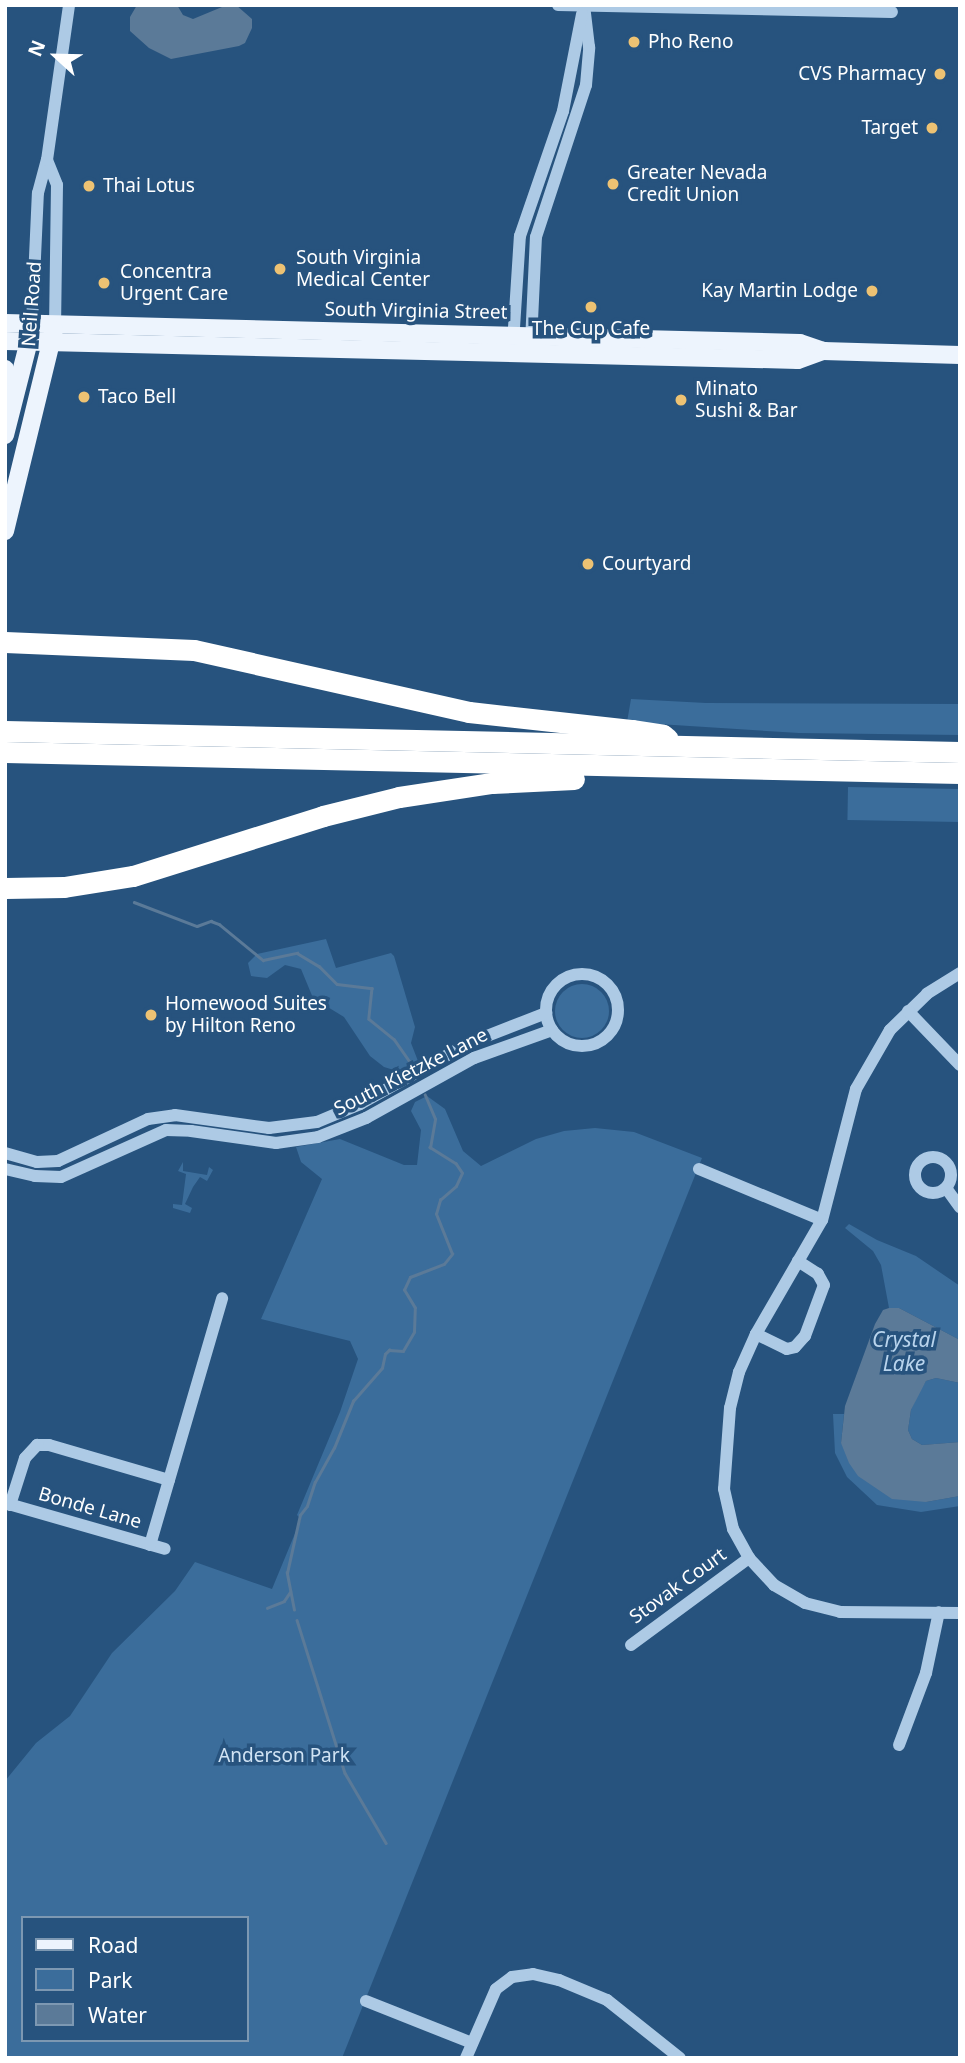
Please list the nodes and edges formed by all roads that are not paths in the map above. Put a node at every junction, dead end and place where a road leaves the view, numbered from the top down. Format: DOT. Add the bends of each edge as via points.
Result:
graph roads {
  1 [pos="69,5"];
  2 [pos="558,5"];
  3 [pos="584,6"];
  4 [pos="892,12"];
  5 [pos="47,160"];
  6 [pos="5,323"];
  7 [pos="32,323"];
  8 [pos="55,323"];
  9 [pos="5,341"];
  10 [pos="30,341"];
  11 [pos="53,342"];
  12 [pos="522,344"];
  13 [pos="960,355"];
  14 [pos="5,369"];
  15 [pos="13,405"];
  16 [pos="5,435"];
  17 [pos="5,531"];
  18 [pos="5,628"];
  19 [pos="37,641"];
  20 [pos="5,642"];
  21 [pos="5,731"];
  22 [pos="5,752"];
  23 [pos="960,752"];
  24 [pos="677,757"];
  25 [pos="960,773"];
  26 [pos="5,888"];
  27 [pos="960,973"];
  28 [pos="908,1011"];
  29 [pos="546,1013"];
  30 [pos="552,1030"];
  31 [pos="960,1065"];
  32 [pos="5,1153"];
  33 [pos="954,1163"];
  34 [pos="5,1169"];
  35 [pos="699,1169"];
  36 [pos="946,1188"];
  37 [pos="960,1207"];
  38 [pos="821,1220"];
  39 [pos="798,1261"];
  40 [pos="222,1298"];
  41 [pos="756,1334"];
  42 [pos="169,1480"];
  43 [pos="8,1504"];
  44 [pos="150,1545"];
  45 [pos="165,1549"];
  46 [pos="748,1558"];
  47 [pos="939,1612"];
  48 [pos="960,1613"];
  49 [pos="631,1645"];
  50 [pos="899,1745"];
  51 [pos="366,2001"];
  52 [pos="472,2043"];
  53 [pos="466,2058"];
  54 [pos="680,2058"];
  1 -- 5 [label="street, Neil Road"];
  2 -- 3 [label="street"];
  3 -- 4 [label="street"];
  3 -- 12 [label="street" via="589,47 586,86 536,237"];
  5 -- 7 [label="street, Neil Road" via="37,203"];
  5 -- 8 [label="street, Neil Road" via="57,185"];
  6 -- 7 [label="main road, South Virginia Street"];
  7 -- 8 [label="main road, South Virginia Street"];
  7 -- 10 [label="main road, Neil Road"];
  8 -- 11 [label="main road, Neil Road"];
  8 -- 12 [label="main road, South Virginia Street"];
  9 -- 10 [label="main road, South Virginia Street"];
  10 -- 11 [label="main road, South Virginia Street"];
  10 -- 15 [label="main road, Neil Road"];
  11 -- 12 [label="main road, South Virginia Street"];
  11 -- 17 [label="main road, Neil Road"];
  12 -- 13 [label="main road, South Virginia Street" via="800,343 823,351"];
  14 -- 15 [label="main road"];
  15 -- 16 [label="main road, Neil Road"];
  18 -- 19 [label="highway"];
  19 -- 20 [label="highway"];
  19 -- 24 [label="highway" via="194,650 469,712 663,735"];
  21 -- 24 [label="highway"];
  22 -- 24 [label="highway"];
  23 -- 24 [label="highway"];
  24 -- 25 [label="highway"];
  24 -- 26 [label="highway" via="633,778 492,783 440,790 323,816 133,876 64,887"];
  27 -- 28 [label="street"];
  28 -- 31 [label="street"];
  28 -- 38 [label="street" via="877,1050 856,1089"];
  29 -- 30 [label="street"];
  29 -- 30 [label="street" via="548,995 557,983 574,974 597,977 612,989 616,999 617,1020 601,1041 569,1045"];
  29 -- 32 [label="street, South Kietzke Lane" via="470,1042 360,1104 317,1122 269,1128 193,1116 160,1116 58,1161"];
  30 -- 34 [label="street, South Kietzke Lane" via="474,1058 366,1118 318,1137 276,1143 166,1130 61,1177"];
  33 -- 36 [label="street"];
  33 -- 36 [label="street" via="925,1158 916,1169 922,1188 935,1193"];
  35 -- 38 [label="street"];
  36 -- 37 [label="street"];
  38 -- 39 [label="street"];
  39 -- 41 [label="street"];
  39 -- 41 [label="street" via="818,1274 824,1286 804,1336 787,1349"];
  40 -- 42 [label="street"];
  41 -- 46 [label="street" via="734,1388 724,1471 727,1508"];
  42 -- 43 [label="street" via="37,1445 25,1458"];
  42 -- 44 [label="street"];
  43 -- 44 [label="street, Bonde Lane"];
  44 -- 45 [label="street, Bonde Lane"];
  46 -- 47 [label="street" via="774,1585 822,1609"];
  46 -- 49 [label="street, Stovak Court"];
  47 -- 48 [label="street"];
  47 -- 50 [label="street" via="926,1673"];
  51 -- 52 [label="street"];
  52 -- 53 [label="street"];
  52 -- 54 [label="street" via="496,1989 512,1977 533,1973 607,2000"];
}
